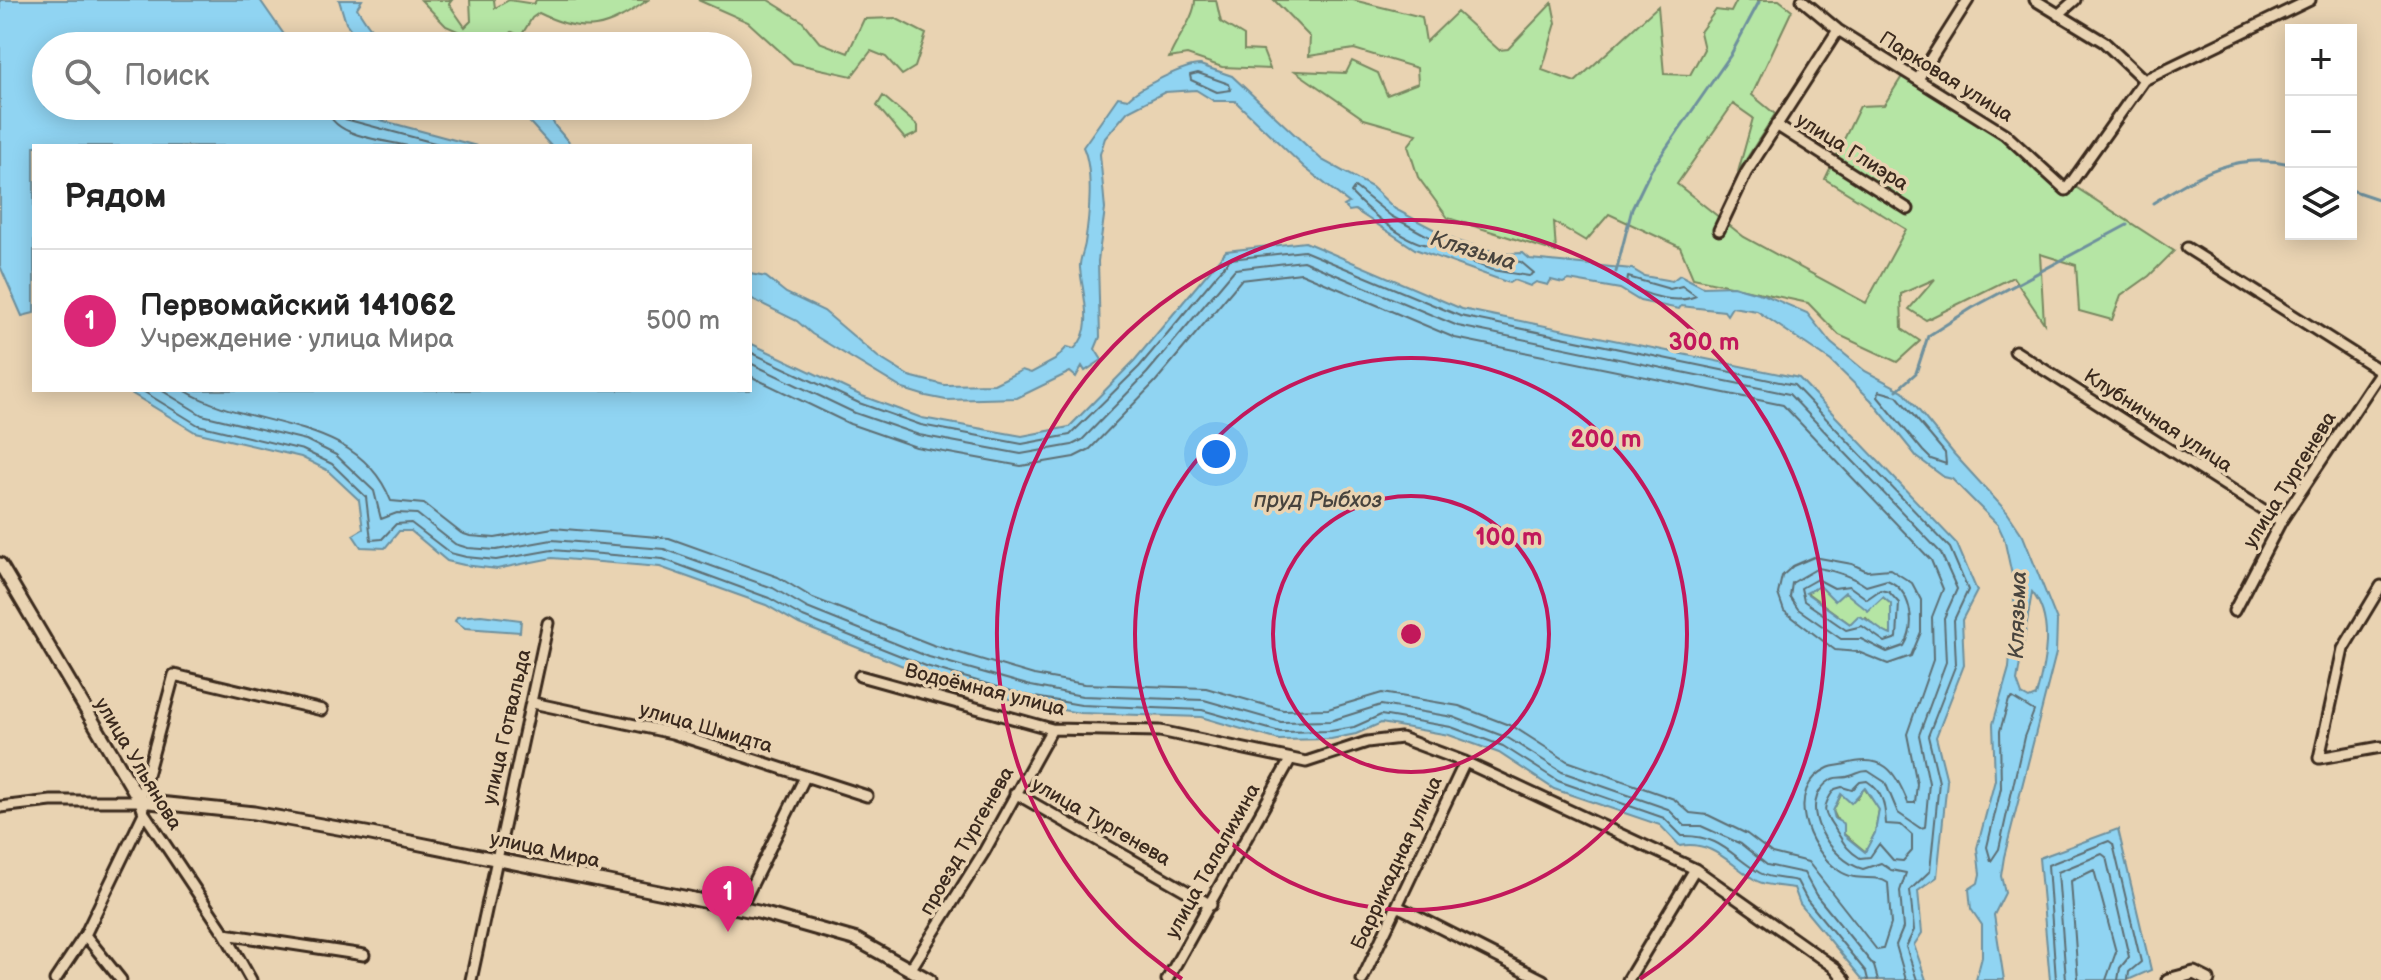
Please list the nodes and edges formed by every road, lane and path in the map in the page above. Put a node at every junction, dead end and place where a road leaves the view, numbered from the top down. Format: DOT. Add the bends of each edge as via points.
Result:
graph roads {
  1 [pos="1802,0"];
  2 [pos="1968,0"];
  3 [pos="2035,0"];
  4 [pos="2075,0"];
  5 [pos="2310,0"];
  6 [pos="2058,15"];
  7 [pos="1838,30"];
  8 [pos="1918,79"];
  9 [pos="2144,80"];
  10 [pos="1776,125"];
  11 [pos="1908,209"];
  12 [pos="1719,230"];
  13 [pos="2187,248"];
  14 [pos="2015,351"];
  15 [pos="2381,371"];
  16 [pos="2281,521"];
  17 [pos="0,564"];
  18 [pos="2381,586"];
  19 [pos="2234,611"];
  20 [pos="548,623"];
  21 [pos="860,676"];
  22 [pos="533,703"];
  23 [pos="322,710"];
  24 [pos="1052,729"];
  25 [pos="2381,747"];
  26 [pos="1290,760"];
  27 [pos="1465,762"];
  28 [pos="805,777"];
  29 [pos="1015,793"];
  30 [pos="867,796"];
  31 [pos="0,807"];
  32 [pos="142,807"];
  33 [pos="495,858"];
  34 [pos="1695,869"];
  35 [pos="1211,905"];
  36 [pos="1397,906"];
  37 [pos="740,909"];
  38 [pos="225,934"];
  39 [pos="85,935"];
  40 [pos="364,955"];
  41 [pos="910,970"];
  42 [pos="2174,977"];
  43 [pos="475,979"];
  44 [pos="55,980"];
  45 [pos="121,980"];
  46 [pos="251,980"];
  47 [pos="929,980"];
  48 [pos="1167,980"];
  49 [pos="1362,980"];
  50 [pos="1543,980"];
  51 [pos="1628,980"];
  52 [pos="1845,980"];
  53 [pos="2208,980"];
  1 -- 7 [label="street, Парковая улица"];
  2 -- 8 [label="street"];
  3 -- 6 [label="street"];
  4 -- 6 [label="street"];
  5 -- 9 [label="street"];
  6 -- 9 [label="street" via="2104,42"];
  7 -- 8 [label="street, Парковая улица"];
  7 -- 10 [label="street, улица Глиэра"];
  8 -- 9 [label="street, Парковая улица" via="2005,134 2066,190"];
  10 -- 11 [label="street, улица Глиэра"];
  10 -- 12 [label="street, улица Глиэра"];
  13 -- 15 [label="street"];
  14 -- 16 [label="street, Клубничная улица"];
  15 -- 16 [label="street, улица Тургенева"];
  16 -- 19 [label="street, улица Тургенева"];
  17 -- 32 [label="street, улица Ульянова"];
  18 -- 25 [label="street" via="2343,649 2319,758"];
  20 -- 22 [label="street, улица Готвальда"];
  21 -- 24 [label="street, Водоёмная улица"];
  22 -- 28 [label="street, улица Шмидта" via="672,733"];
  22 -- 33 [label="street, улица Готвальда"];
  23 -- 32 [label="street" via="174,675"];
  24 -- 26 [label="street, Водоёмная улица" via="1160,731"];
  24 -- 29 [label="street, проезд Тургенева"];
  26 -- 27 [label="street" via="1306,762 1367,742 1401,738"];
  26 -- 35 [label="street, улица Талалихина"];
  27 -- 34 [label="street"];
  27 -- 36 [label="street, Баррикадная улица"];
  28 -- 30 [label="street, улица Шмидта"];
  28 -- 37 [label="street"];
  29 -- 35 [label="street, улица Тургенева"];
  29 -- 41 [label="street, проезд Тургенева"];
  31 -- 32 [label="street" via="51,801"];
  32 -- 33 [label="street, улица Мира" via="254,813"];
  32 -- 38 [label="street, улица Ульянова"];
  32 -- 39 [label="street"];
  33 -- 37 [label="street, улица Мира"];
  33 -- 43 [label="street, улица Готвальда"];
  34 -- 51 [label="street"];
  34 -- 52 [label="street"];
  35 -- 48 [label="street, улица Талалихина"];
  36 -- 49 [label="street, Баррикадная улица"];
  36 -- 50 [label="street"];
  37 -- 41 [label="street, улица Мира" via="857,940"];
  38 -- 40 [label="street"];
  38 -- 46 [label="street, улица Ульянова"];
  39 -- 44 [label="street"];
  39 -- 45 [label="street"];
  41 -- 47 [label="street, улица Мира"];
  42 -- 53 [label="street" via="2194,973"];
}
